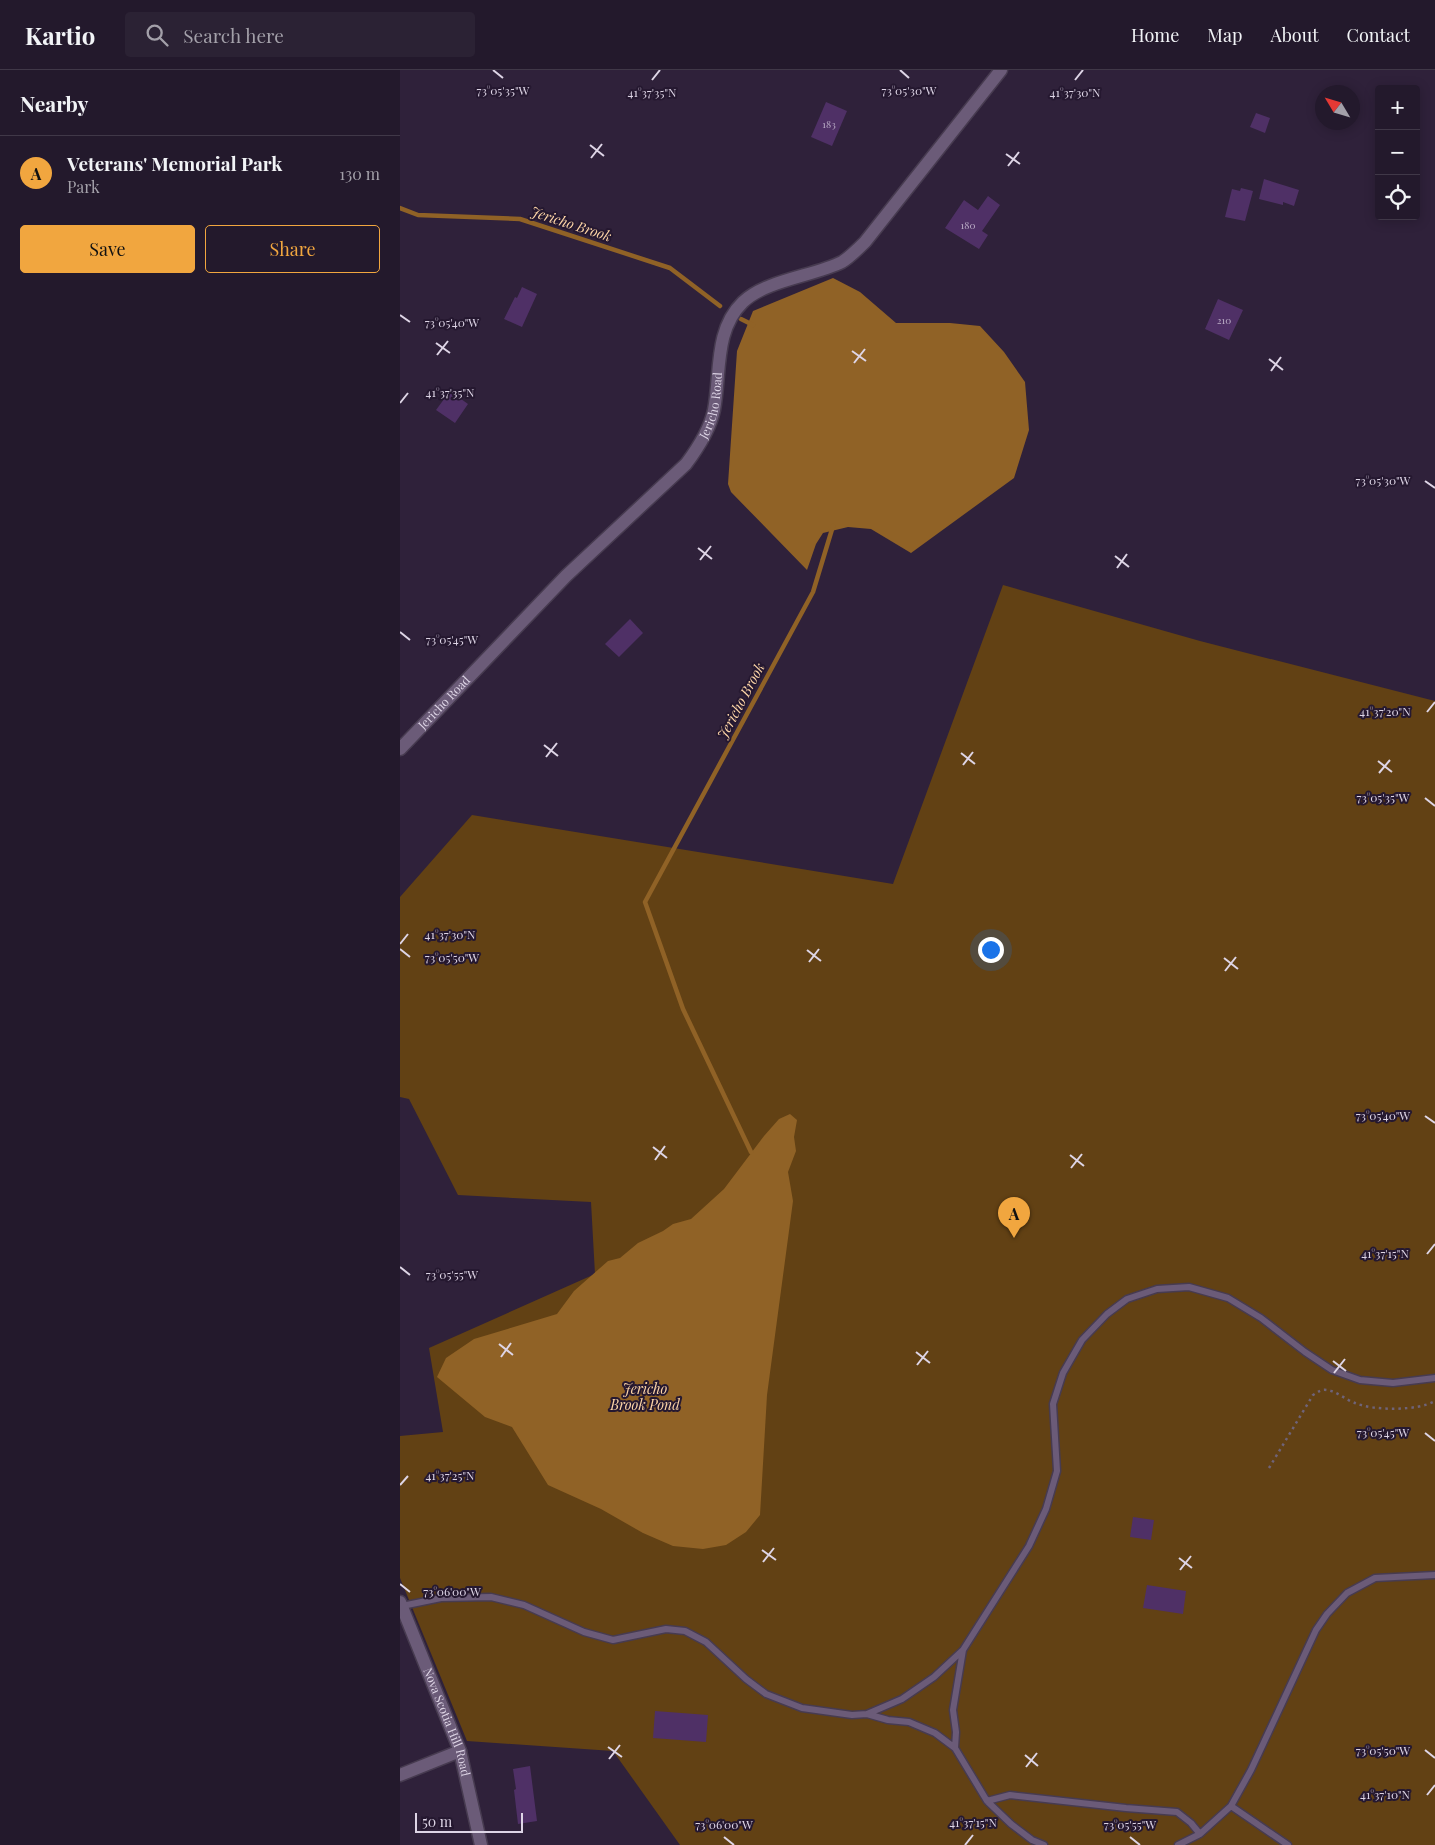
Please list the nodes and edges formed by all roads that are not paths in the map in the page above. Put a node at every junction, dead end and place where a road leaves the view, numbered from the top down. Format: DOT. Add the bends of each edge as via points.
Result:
graph roads {
  1 [pos="1001,70"];
  2 [pos="400,749"];
  3 [pos="1435,1378"];
  4 [pos="1435,1575"];
  5 [pos="401,1604"];
  6 [pos="963,1650"];
  7 [pos="867,1714"];
  8 [pos="955,1748"];
  9 [pos="460,1751"];
  10 [pos="400,1774"];
  11 [pos="987,1801"];
  12 [pos="1231,1806"];
  13 [pos="1200,1834"];
  14 [pos="481,1845"];
  15 [pos="1044,1845"];
  16 [pos="1178,1845"];
  17 [pos="1288,1845"];
  1 -- 2 [label="street, Jericho Road" via="865,242 842,261 770,286 744,300 732,314 722,338 714,411 697,450 566,576"];
  3 -- 6 [label="lane" via="1393,1384 1360,1380 1332,1370 1228,1298 1189,1287 1157,1289 1127,1300 1107,1314 1082,1340 1063,1373 1053,1404 1058,1471 1046,1509 1029,1546"];
  4 -- 12 [label="lane" via="1375,1578 1347,1593 1327,1614 1316,1630"];
  5 -- 7 [label="lane" via="441,1598 491,1597 524,1605 584,1632 613,1640 666,1629 685,1631 706,1642 766,1694 802,1708"];
  5 -- 9 [label="street, Nova Scotia Hill Road"];
  6 -- 7 [label="lane" via="934,1677 902,1699"];
  6 -- 8 [label="lane" via="953,1710"];
  7 -- 8 [label="lane" via="909,1722 935,1733"];
  8 -- 11 [label="lane"];
  9 -- 10 [label="street"];
  9 -- 14 [label="street, Nova Scotia Hill Road"];
  11 -- 13 [label="lane" via="1010,1795 1177,1812"];
  11 -- 15 [label="lane" via="1011,1824"];
  12 -- 13 [label="lane"];
  12 -- 17 [label="lane"];
  13 -- 16 [label="lane"];
}
